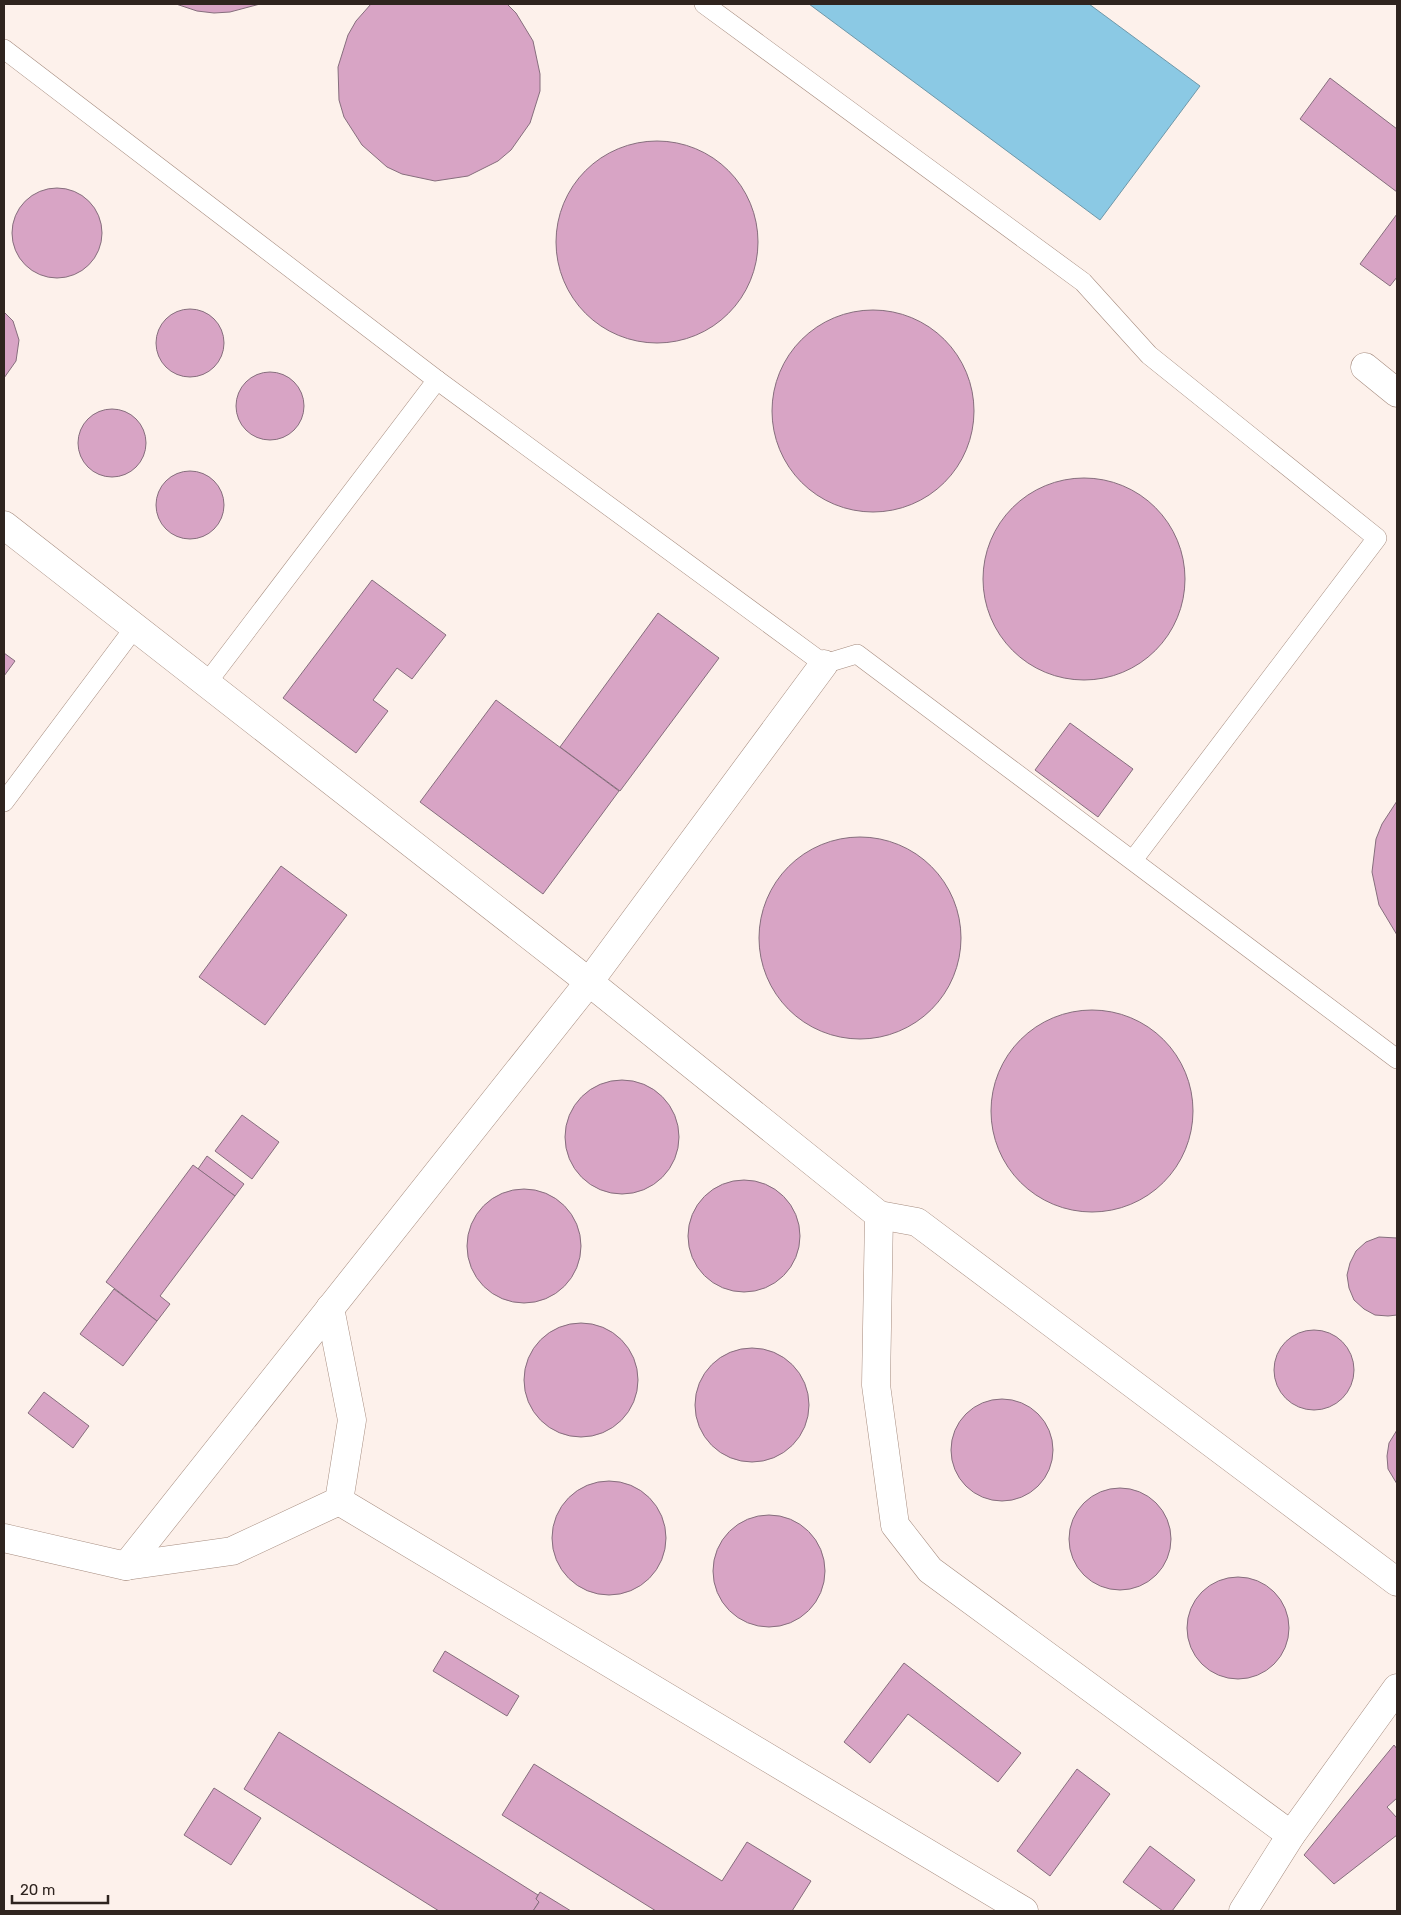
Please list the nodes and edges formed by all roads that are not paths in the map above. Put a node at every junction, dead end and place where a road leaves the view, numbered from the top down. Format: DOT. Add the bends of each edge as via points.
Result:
graph roads {
  1 [pos="704,4"];
  2 [pos="4,49"];
  3 [pos="1365,367"];
  4 [pos="437,380"];
  5 [pos="1397,393"];
  6 [pos="4,525"];
  7 [pos="135,627"];
  8 [pos="824,664"];
  9 [pos="206,684"];
  10 [pos="4,802"];
  11 [pos="1133,860"];
  12 [pos="588,982"];
  13 [pos="1397,1059"];
  14 [pos="879,1215"];
  15 [pos="330,1308"];
  16 [pos="339,1501"];
  17 [pos="4,1538"];
  18 [pos="126,1566"];
  19 [pos="1397,1582"];
  20 [pos="1397,1688"];
  21 [pos="1291,1835"];
  22 [pos="1024,1911"];
  23 [pos="1243,1911"];
  1 -- 11 [label="lane" via="1083,282 1149,355 1377,538"];
  2 -- 4 [label="lane"];
  3 -- 5 [label="street"];
  4 -- 8 [label="lane"];
  4 -- 9 [label="lane"];
  6 -- 7 [label="street"];
  7 -- 9 [label="street"];
  7 -- 10 [label="lane"];
  8 -- 11 [label="lane" via="857,654"];
  8 -- 12 [label="street"];
  9 -- 12 [label="street"];
  11 -- 13 [label="lane"];
  12 -- 14 [label="street"];
  12 -- 15 [label="street"];
  14 -- 19 [label="street" via="917,1222"];
  14 -- 21 [label="street" via="876,1385 895,1525 930,1570"];
  15 -- 16 [label="street" via="352,1420"];
  15 -- 18 [label="street"];
  16 -- 18 [label="street" via="232,1551"];
  16 -- 22 [label="street"];
  17 -- 18 [label="street"];
  20 -- 21 [label="street"];
  21 -- 23 [label="street"];
}
